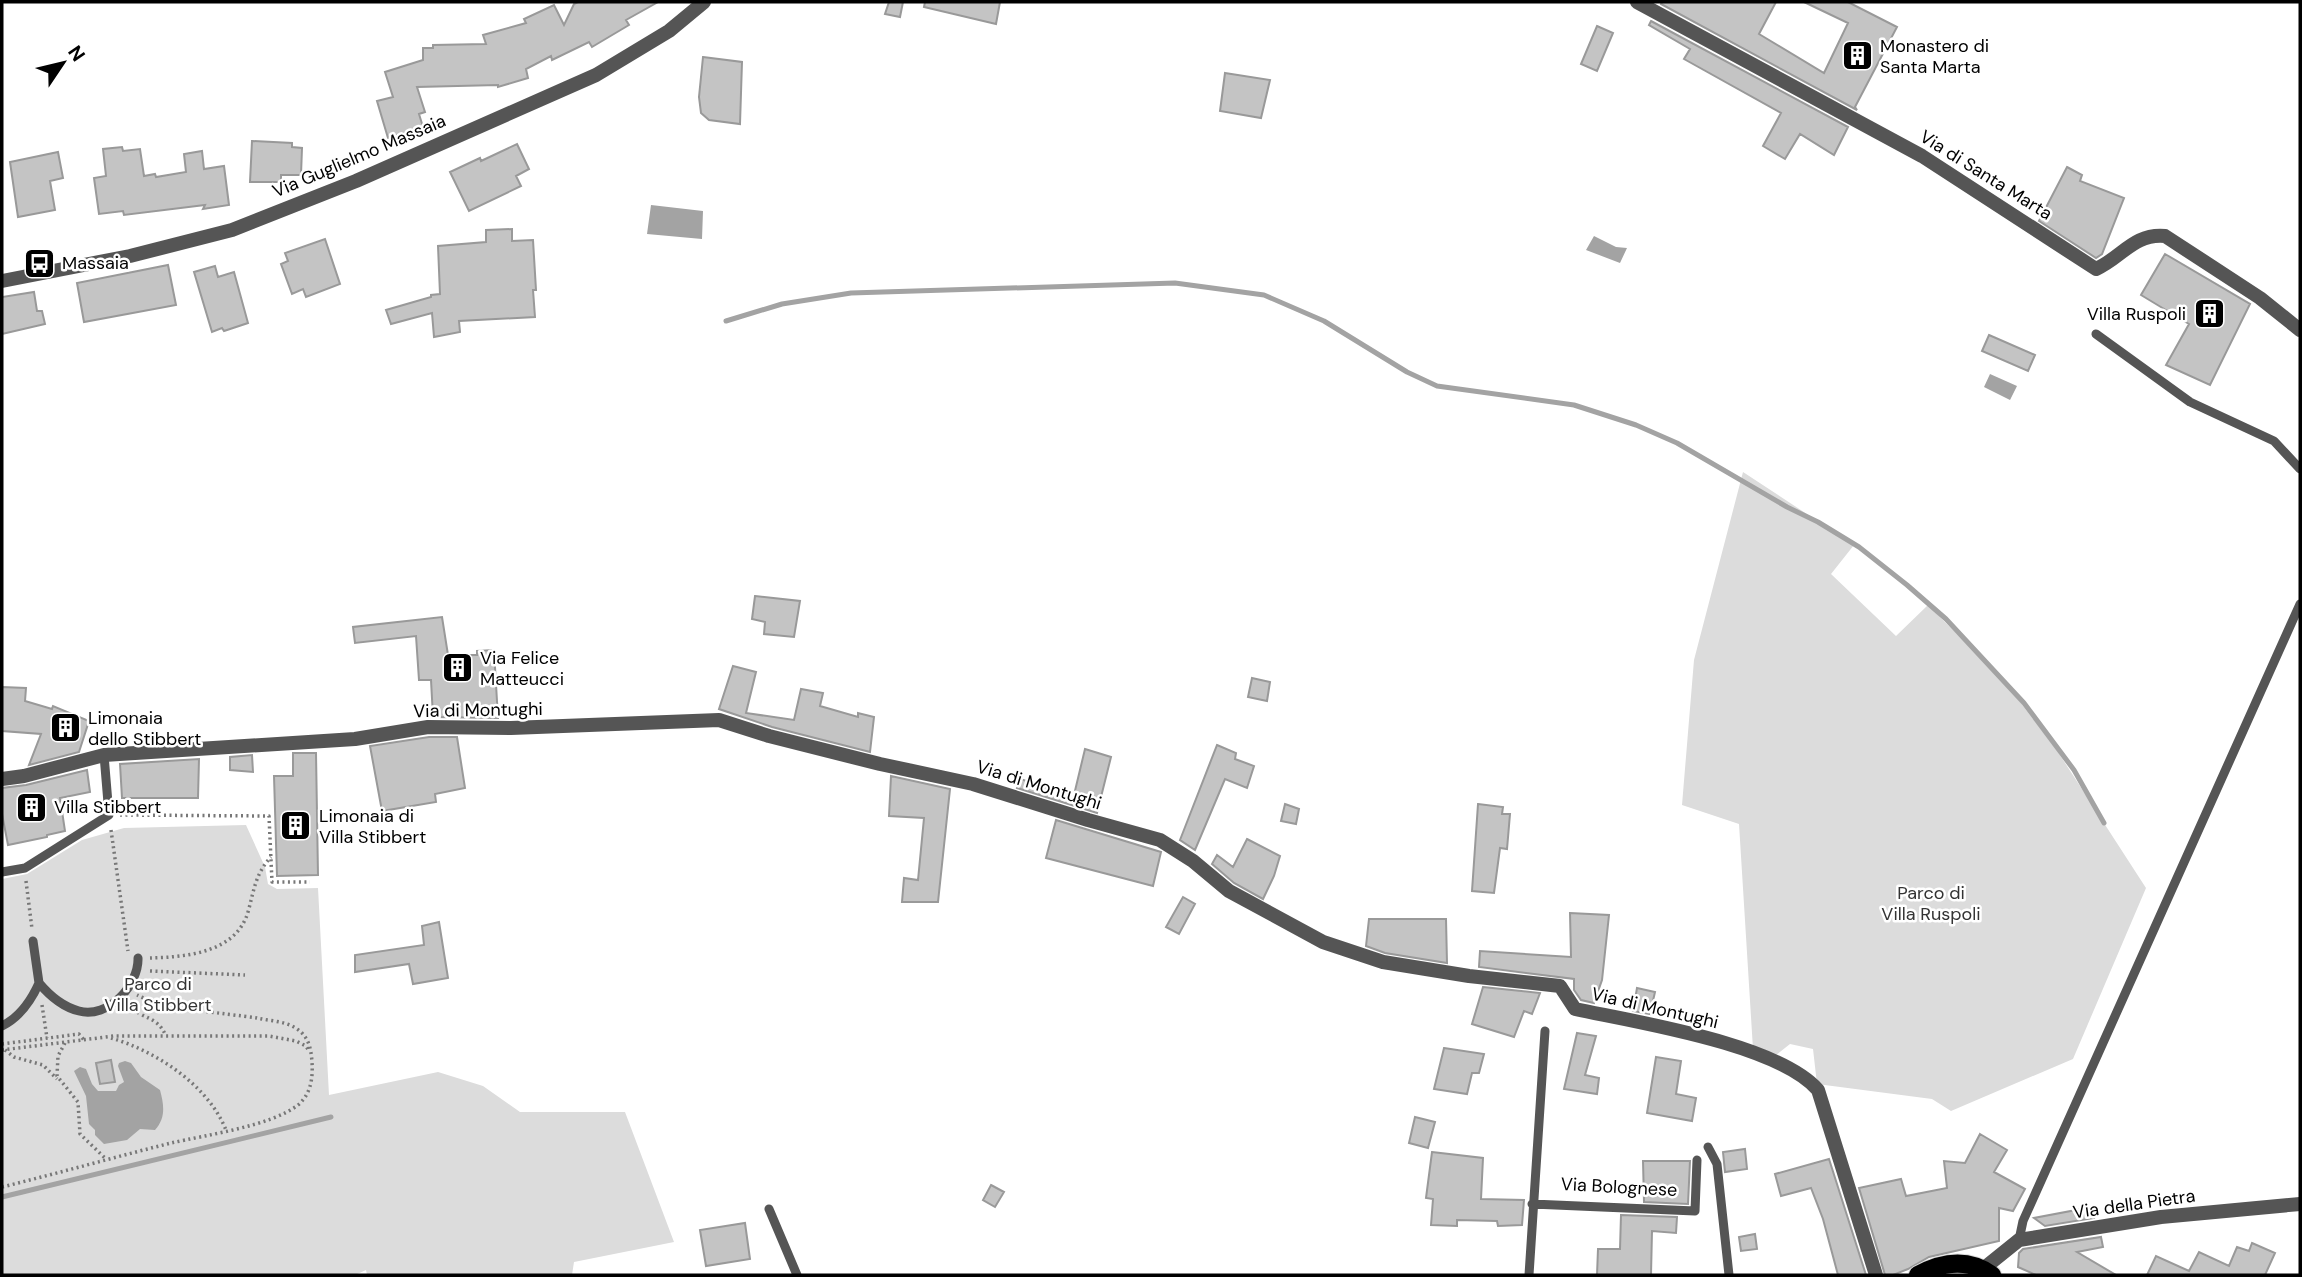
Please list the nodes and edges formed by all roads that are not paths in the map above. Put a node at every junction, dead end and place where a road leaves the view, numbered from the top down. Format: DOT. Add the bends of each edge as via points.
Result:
graph roads {
  1 [pos="704,2"];
  2 [pos="1637,2"];
  3 [pos="2,281"];
  4 [pos="2300,331"];
  5 [pos="2096,334"];
  6 [pos="2300,469"];
  7 [pos="2300,604"];
  8 [pos="104,755"];
  9 [pos="2,779"];
  10 [pos="2,873"];
  11 [pos="33,941"];
  12 [pos="134,958"];
  13 [pos="39,983"];
  14 [pos="2,1026"];
  15 [pos="1545,1031"];
  16 [pos="1708,1147"];
  17 [pos="1697,1160"];
  18 [pos="1532,1204"];
  19 [pos="2300,1204"];
  20 [pos="769,1209"];
  21 [pos="2019,1240"];
  22 [pos="1987,1272"];
  23 [pos="797,1275"];
  24 [pos="1529,1275"];
  25 [pos="1729,1275"];
  26 [pos="1876,1275"];
  27 [pos="1918,1275"];
  1 -- 3 [label="street, Via Guglielmo Massaia" via="669,31 597,75 257,220 130,256"];
  2 -- 4 [label="street, Via di Santa Marta" via="1922,156 2096,268 2147,236 2165,236 2260,298"];
  5 -- 6 [label="lane" via="2190,402 2274,441"];
  7 -- 21 [label="lane" via="2023,1221"];
  8 -- 9 [label="street, Via di Montughi"];
  8 -- 10 [label="lane" via="109,816 25,868"];
  8 -- 26 [label="street, Via di Montughi" via="355,739 428,727 712,720 973,783 1160,840 1229,891 1324,942 1383,962 1560,986 1575,1009 1716,1040 1809,1079 1818,1090"];
  11 -- 13 [label="lane"];
  12 -- 13 [label="lane" via="138,971 126,990 103,1008 82,1012 58,1001"];
  13 -- 14 [label="lane" via="28,1004"];
  15 -- 18 [label="lane"];
  16 -- 25 [label="lane" via="1717,1164"];
  17 -- 18 [label="lane, Via Bolognese" via="1695,1211"];
  18 -- 24 [label="lane"];
  19 -- 21 [label="street, Via della Pietra" via="2161,1217"];
  20 -- 23 [label="lane"];
  21 -- 22 [label="street, Via della Pietra"];
  22 -- 27 [label="main road" via="1970,1264 1955,1264"];
}
